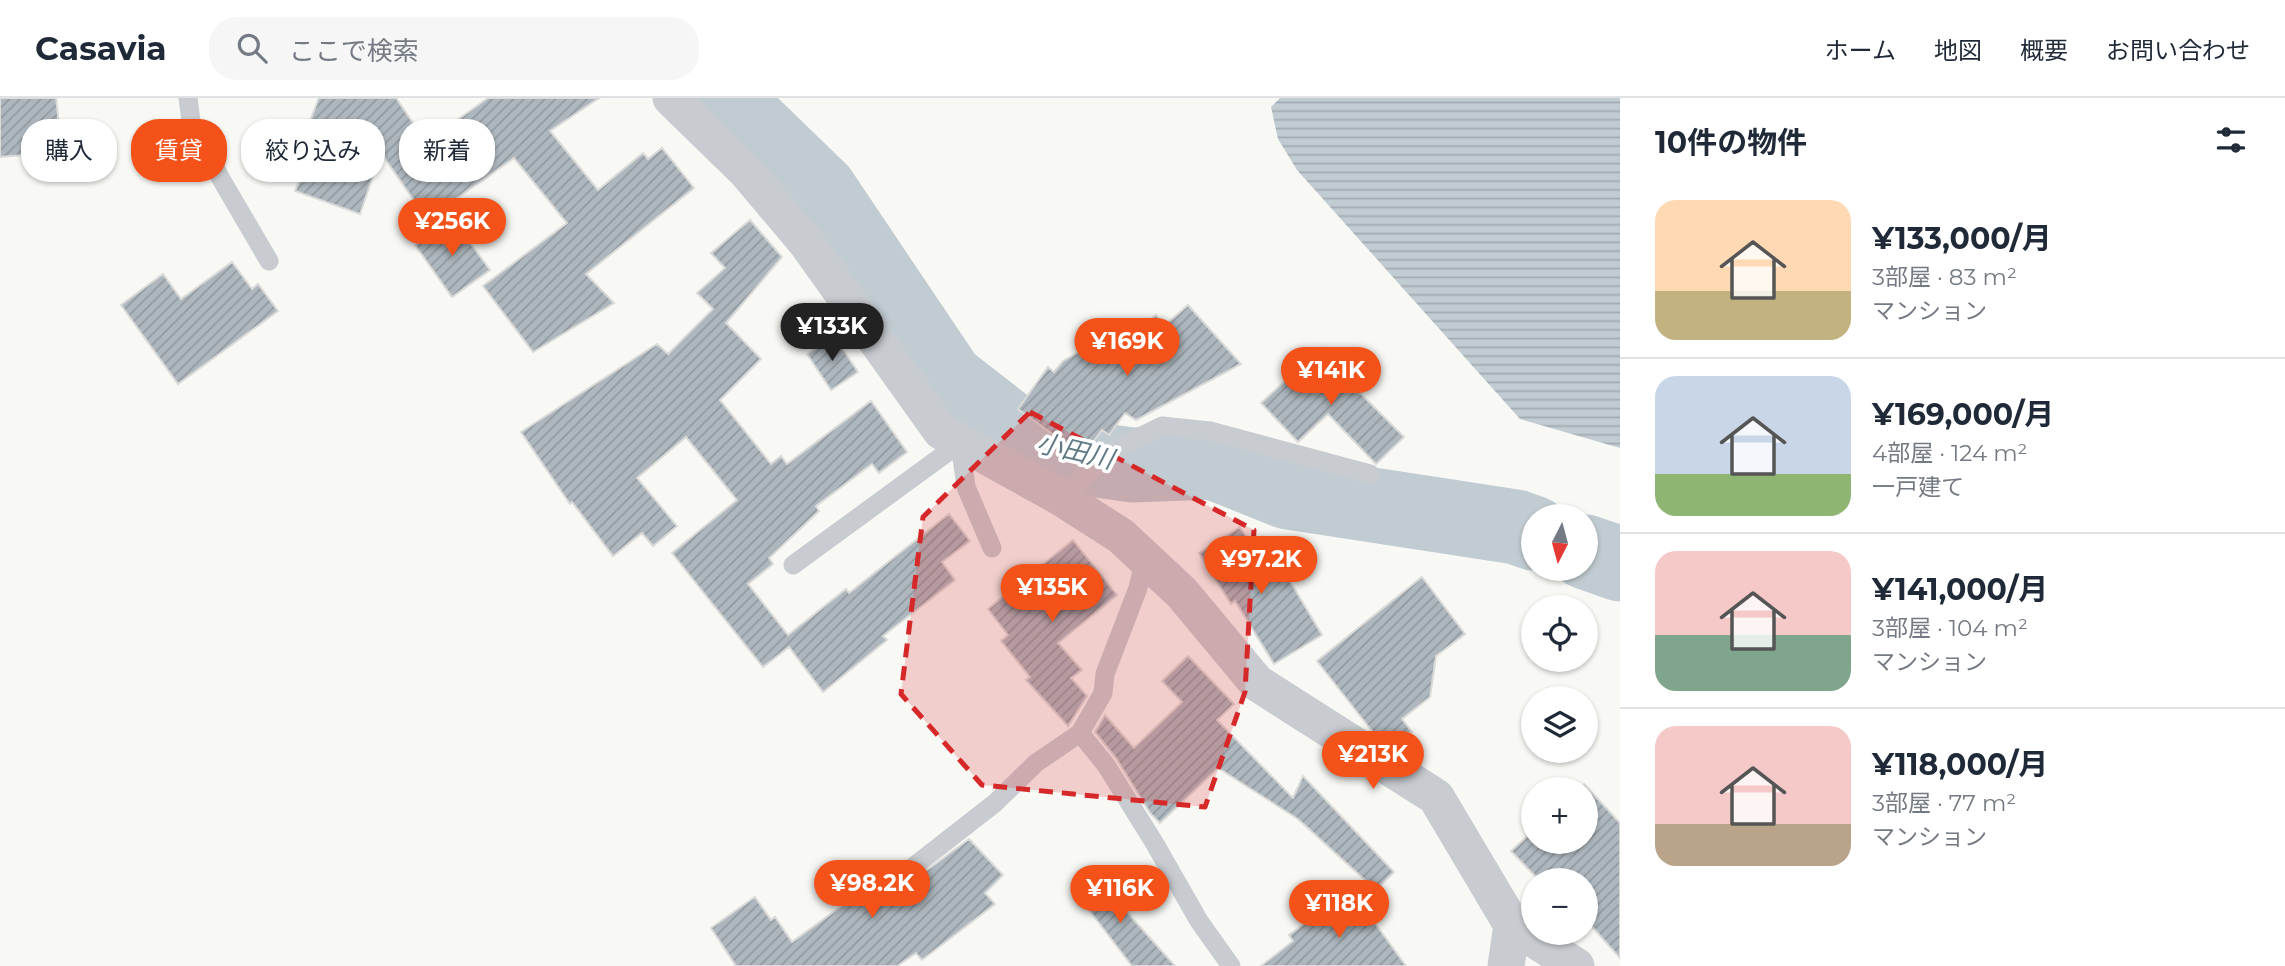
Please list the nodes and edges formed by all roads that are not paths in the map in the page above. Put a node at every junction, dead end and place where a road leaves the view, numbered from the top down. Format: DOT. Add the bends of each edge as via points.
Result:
graph roads {
  1 [pos="188,98"];
  2 [pos="671,98"];
  3 [pos="269,261"];
  4 [pos="960,443"];
  5 [pos="1370,474"];
  6 [pos="1069,490"];
  7 [pos="992,548"];
  8 [pos="1145,559"];
  9 [pos="793,565"];
  10 [pos="1080,733"];
  11 [pos="913,867"];
  12 [pos="1512,925"];
  13 [pos="1231,966"];
  14 [pos="1506,966"];
  15 [pos="1576,966"];
  1 -- 3 [label="lane" via="191,121"];
  2 -- 4 [label="street" via="746,171 806,242 941,431"];
  4 -- 6 [label="street"];
  4 -- 7 [label="lane" via="966,487"];
  4 -- 9 [label="lane"];
  5 -- 6 [label="lane" via="1210,431 1162,426 1121,446"];
  6 -- 8 [label="street"];
  8 -- 10 [label="lane" via="1105,674 1103,694"];
  8 -- 12 [label="street" via="1182,593 1256,683 1436,797"];
  10 -- 11 [label="lane" via="1036,763 995,803"];
  10 -- 13 [label="lane" via="1106,765"];
  12 -- 14 [label="street"];
  12 -- 15 [label="street"];
}
